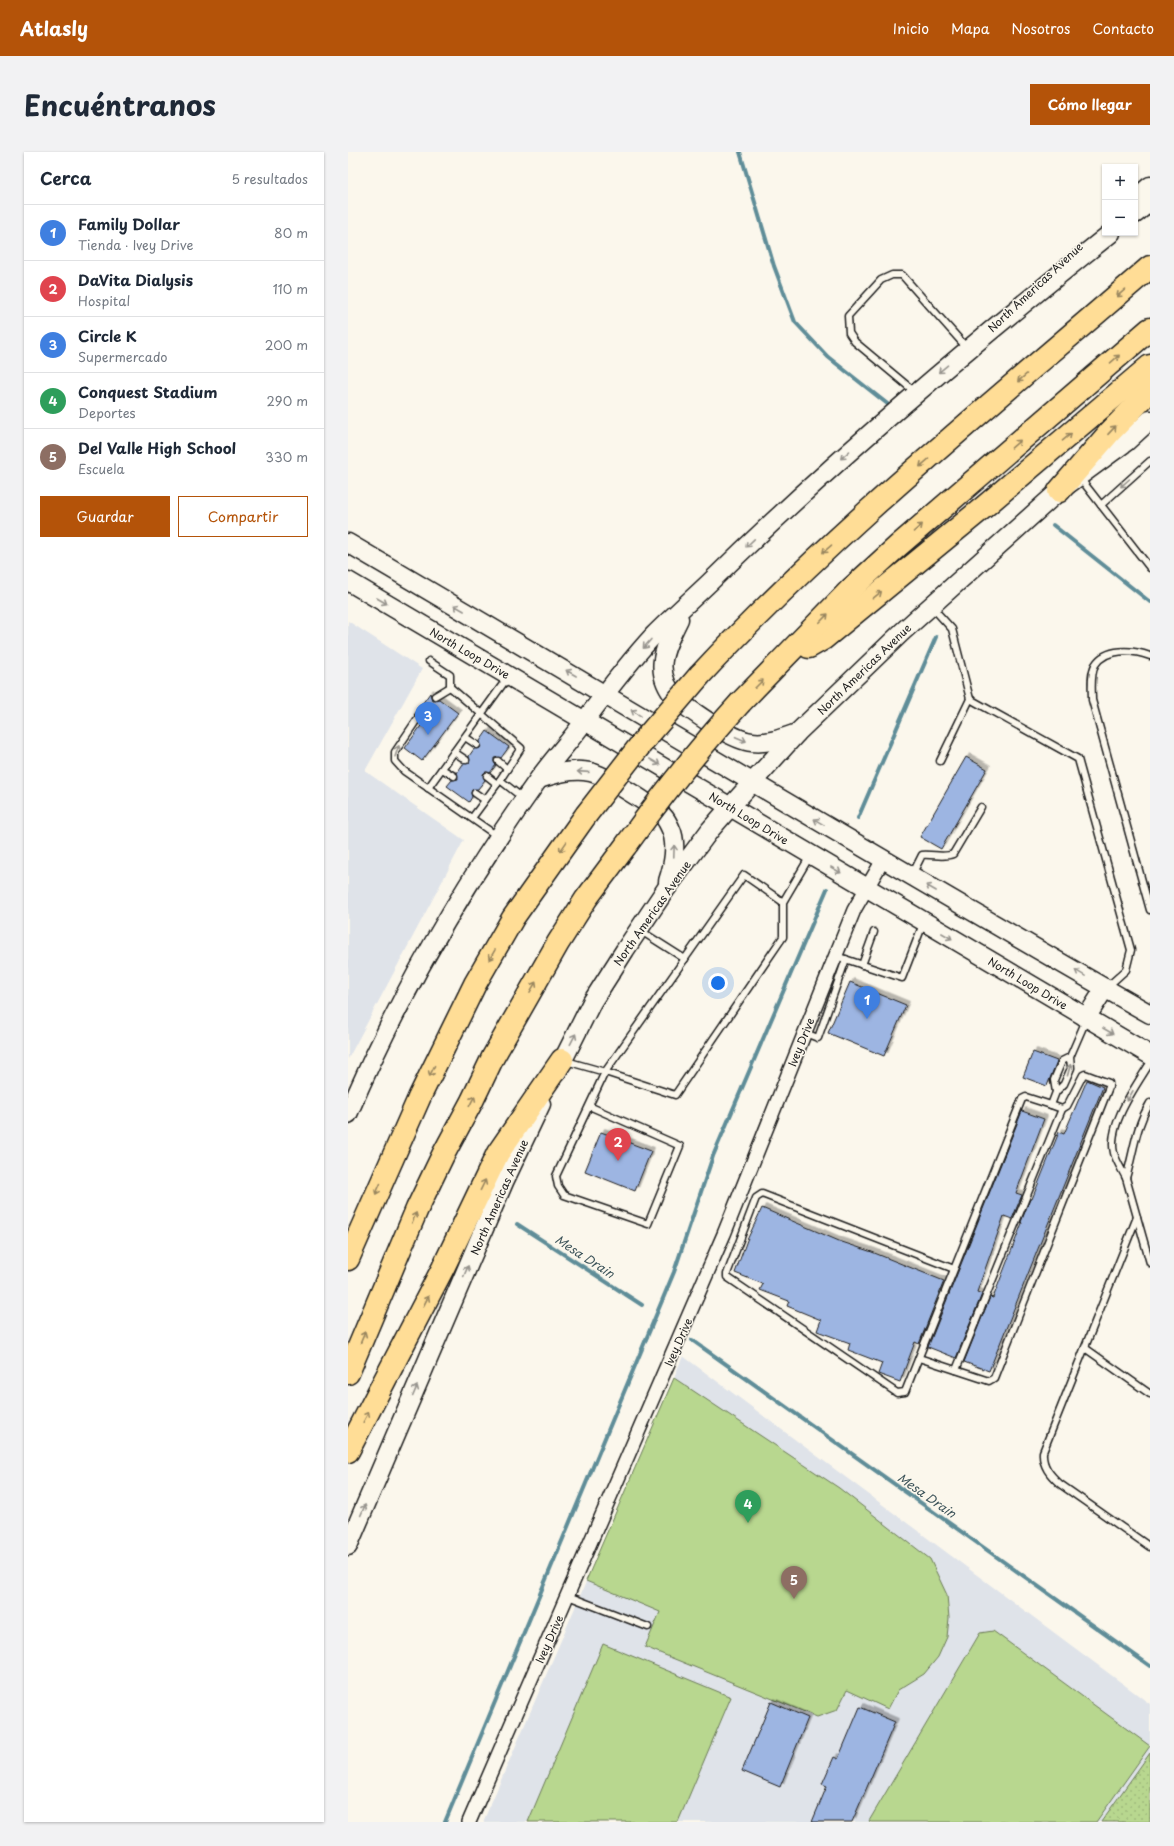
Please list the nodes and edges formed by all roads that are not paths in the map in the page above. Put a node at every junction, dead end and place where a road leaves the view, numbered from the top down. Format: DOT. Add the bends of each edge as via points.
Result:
graph roads {
  1 [pos="1150,186"];
  2 [pos="1138,196"];
  3 [pos="1150,202"];
  4 [pos="1138,212"];
  5 [pos="1102,226"];
  6 [pos="1107,236"];
  7 [pos="1150,267"];
  8 [pos="1150,329"];
  9 [pos="984,335"];
  10 [pos="968,349"];
  11 [pos="1150,366"];
  12 [pos="1150,391"];
  13 [pos="916,393"];
  14 [pos="1150,420"];
  15 [pos="1150,461"];
  16 [pos="1079,477"];
  17 [pos="1059,492"];
  18 [pos="1100,505"];
  19 [pos="348,543"];
  20 [pos="1150,568"];
  21 [pos="348,581"];
  22 [pos="685,606"];
  23 [pos="931,606"];
  24 [pos="1150,656"];
  25 [pos="429,661"];
  26 [pos="778,666"];
  27 [pos="509,676"];
  28 [pos="450,687"];
  29 [pos="604,693"];
  30 [pos="435,696"];
  31 [pos="970,699"];
  32 [pos="481,714"];
  33 [pos="418,718"];
  34 [pos="585,721"];
  35 [pos="798,732"];
  36 [pos="465,737"];
  37 [pos="477,745"];
  38 [pos="454,752"];
  39 [pos="466,760"];
  40 [pos="498,761"];
  41 [pos="940,761"];
  42 [pos="442,769"];
  43 [pos="507,769"];
  44 [pos="454,776"];
  45 [pos="487,776"];
  46 [pos="539,779"];
  47 [pos="499,782"];
  48 [pos="754,783"];
  49 [pos="428,788"];
  50 [pos="475,793"];
  51 [pos="525,799"];
  52 [pos="485,800"];
  53 [pos="981,807"];
  54 [pos="730,808"];
  55 [pos="472,818"];
  56 [pos="499,837"];
  57 [pos="811,855"];
  58 [pos="883,860"];
  59 [pos="912,877"];
  60 [pos="867,888"];
  61 [pos="666,889"];
  62 [pos="783,902"];
  63 [pos="1150,910"];
  64 [pos="924,922"];
  65 [pos="638,929"];
  66 [pos="874,932"];
  67 [pos="841,958"];
  68 [pos="685,959"];
  69 [pos="862,965"];
  70 [pos="1105,988"];
  71 [pos="1150,1014"];
  72 [pos="1086,1018"];
  73 [pos="1150,1055"];
  74 [pos="1070,1057"];
  75 [pos="562,1060"];
  76 [pos="1150,1063"];
  77 [pos="605,1072"];
  78 [pos="1056,1092"];
  79 [pos="1150,1103"];
  80 [pos="1051,1105"];
  81 [pos="589,1106"];
  82 [pos="1062,1109"];
  83 [pos="348,1114"];
  84 [pos="1126,1178"];
  85 [pos="1137,1217"];
  86 [pos="348,1259"];
  87 [pos="1150,1263"];
  88 [pos="954,1269"];
  89 [pos="1085,1348"];
  90 [pos="919,1358"];
  91 [pos="956,1370"];
  92 [pos="348,1373"];
  93 [pos="1150,1394"];
  94 [pos="348,1451"];
  95 [pos="348,1546"];
  96 [pos="1150,1547"];
  97 [pos="568,1596"];
  98 [pos="648,1627"];
  99 [pos="469,1822"];
  1 -- 2 [label="main road"];
  3 -- 4 [label="main road"];
  5 -- 9 [label="main road, North Americas Avenue" via="1016,302"];
  6 -- 9 [label="main road, North Americas Avenue"];
  7 -- 86 [label="highway, one-way, bridge" via="801,572 700,675 645,739 586,815 513,918 475,984 420,1096"];
  26 -- 8 [label="highway, one-way" via="851,589 898,546"];
  9 -- 10 [label="main road, North Americas Avenue"];
  10 -- 13 [label="main road, North Americas Avenue, one-way"];
  10 -- 13 [label="lane" via="902,275 892,275 881,280 848,316 848,333 855,342"];
  26 -- 11 [label="highway, one-way" via="823,639 984,508"];
  17 -- 12 [label="highway, one-way" via="1110,432"];
  13 -- 22 [label="main road, North Americas Avenue, one-way" via="816,480"];
  14 -- 16 [label="main road, North Americas Avenue" via="1126,442"];
  15 -- 18 [label="lane, one-way"];
  16 -- 17 [label="main road, North Americas Avenue"];
  16 -- 18 [label="lane"];
  17 -- 23 [label="main road, North Americas Avenue"];
  18 -- 20 [label="lane"];
  29 -- 19 [label="main road, one-way"];
  21 -- 27 [label="main road, North Loop Drive, one-way"];
  22 -- 29 [label="main road, North Americas Avenue, one-way" via="652,637"];
  22 -- 35 [label="main road, one-way" via="667,640 662,659 666,681 672,695 721,729 753,743 774,741"];
  23 -- 31 [label="lane" via="952,629"];
  23 -- 35 [label="main road, North Americas Avenue"];
  24 -- 63 [label="lane" via="1134,651 1108,654 1095,666 1092,688 1092,700"];
  25 -- 28 [label="lane" via="450,675"];
  92 -- 26 [label="highway, one-way, bridge" via="417,1209 443,1155 493,1057 562,937 586,899 668,787 710,736"];
  27 -- 32 [label="lane"];
  27 -- 34 [label="main road, North Loop Drive"];
  28 -- 30 [label="lane"];
  28 -- 32 [label="lane"];
  29 -- 34 [label="main road, North Americas Avenue"];
  48 -- 29 [label="main road, one-way"];
  31 -- 41 [label="lane"];
  31 -- 70 [label="lane" via="1078,759 1131,950 1126,970"];
  32 -- 36 [label="lane"];
  32 -- 43 [label="lane" via="521,748"];
  49 -- 33 [label="lane, one-way" via="404,771 395,761 395,752"];
  34 -- 46 [label="main road, North Americas Avenue"];
  34 -- 54 [label="main road, North Loop Drive, one-way"];
  35 -- 48 [label="main road, North Americas Avenue"];
  36 -- 37 [label="lane"];
  36 -- 38 [label="lane"];
  38 -- 39 [label="lane"];
  38 -- 42 [label="lane"];
  40 -- 43 [label="lane"];
  42 -- 44 [label="lane"];
  42 -- 49 [label="lane"];
  43 -- 47 [label="lane"];
  45 -- 47 [label="lane"];
  46 -- 51 [label="main road, North Americas Avenue"];
  61 -- 46 [label="main road, one-way" via="674,859 674,842 672,832 663,816 603,777 590,772 554,774"];
  47 -- 51 [label="lane"];
  47 -- 52 [label="lane"];
  48 -- 54 [label="main road, North Americas Avenue"];
  58 -- 48 [label="main road, one-way"];
  49 -- 55 [label="lane"];
  50 -- 52 [label="lane"];
  51 -- 56 [label="main road, North Americas Avenue"];
  52 -- 55 [label="lane"];
  53 -- 59 [label="lane" via="953,854 947,857 922,855"];
  54 -- 57 [label="main road, North Loop Drive"];
  54 -- 61 [label="main road, North Americas Avenue" via="710,830"];
  55 -- 56 [label="lane"];
  56 -- 83 [label="main road, North Americas Avenue" via="428,952 393,1017"];
  57 -- 60 [label="main road, North Loop Drive, one-way"];
  57 -- 62 [label="lane"];
  58 -- 59 [label="main road"];
  58 -- 60 [label="street, Ivey Drive"];
  70 -- 59 [label="main road, one-way"];
  60 -- 64 [label="main road, North Loop Drive"];
  60 -- 67 [label="street, Ivey Drive" via="854,910"];
  61 -- 65 [label="main road, North Americas Avenue"];
  62 -- 68 [label="lane" via="744,875"];
  62 -- 77 [label="lane" via="783,937 675,1094"];
  64 -- 69 [label="lane" via="902,978"];
  64 -- 72 [label="main road, North Loop Drive, one-way"];
  65 -- 68 [label="lane"];
  75 -- 65 [label="main road, North Americas Avenue, one-way" via="592,1002"];
  66 -- 69 [label="lane"];
  67 -- 69 [label="lane"];
  67 -- 97 [label="street, Ivey Drive" via="805,1033 724,1234"];
  68 -- 77 [label="lane"];
  70 -- 71 [label="main road"];
  70 -- 72 [label="main road"];
  72 -- 73 [label="main road, North Loop Drive, one-way"];
  72 -- 74 [label="lane"];
  78 -- 74 [label="lane, one-way" via="1064,1084 1071,1068"];
  74 -- 78 [label="lane" via="1062,1061 1056,1075"];
  75 -- 77 [label="lane"];
  94 -- 75 [label="highway, one-way" via="443,1268 498,1153"];
  95 -- 75 [label="main road, North Americas Avenue, one-way" via="504,1182"];
  76 -- 84 [label="lane, one-way" via="1118,1121 1114,1137 1114,1153"];
  77 -- 81 [label="lane"];
  78 -- 80 [label="lane"];
  79 -- 84 [label="lane" via="1137,1130"];
  80 -- 82 [label="lane"];
  80 -- 88 [label="lane" via="1026,1096 1022,1099"];
  81 -- 81 [label="lane" via="680,1146 648,1224 564,1195 558,1186 556,1176"];
  82 -- 91 [label="lane"];
  82 -- 91 [label="lane" via="1067,1106 1081,1076 1085,1074 1109,1083 994,1378 989,1381"];
  84 -- 85 [label="lane"];
  85 -- 87 [label="lane"];
  85 -- 89 [label="lane"];
  88 -- 90 [label="lane"];
  88 -- 90 [label="lane" via="762,1194 756,1198 727,1277 897,1393 905,1392"];
  89 -- 93 [label="lane"];
  89 -- 96 [label="lane" via="1043,1452 1043,1459 1051,1476 1060,1484"];
  90 -- 91 [label="lane"];
  97 -- 98 [label="lane"];
  97 -- 99 [label="street, Ivey Drive"];
}
